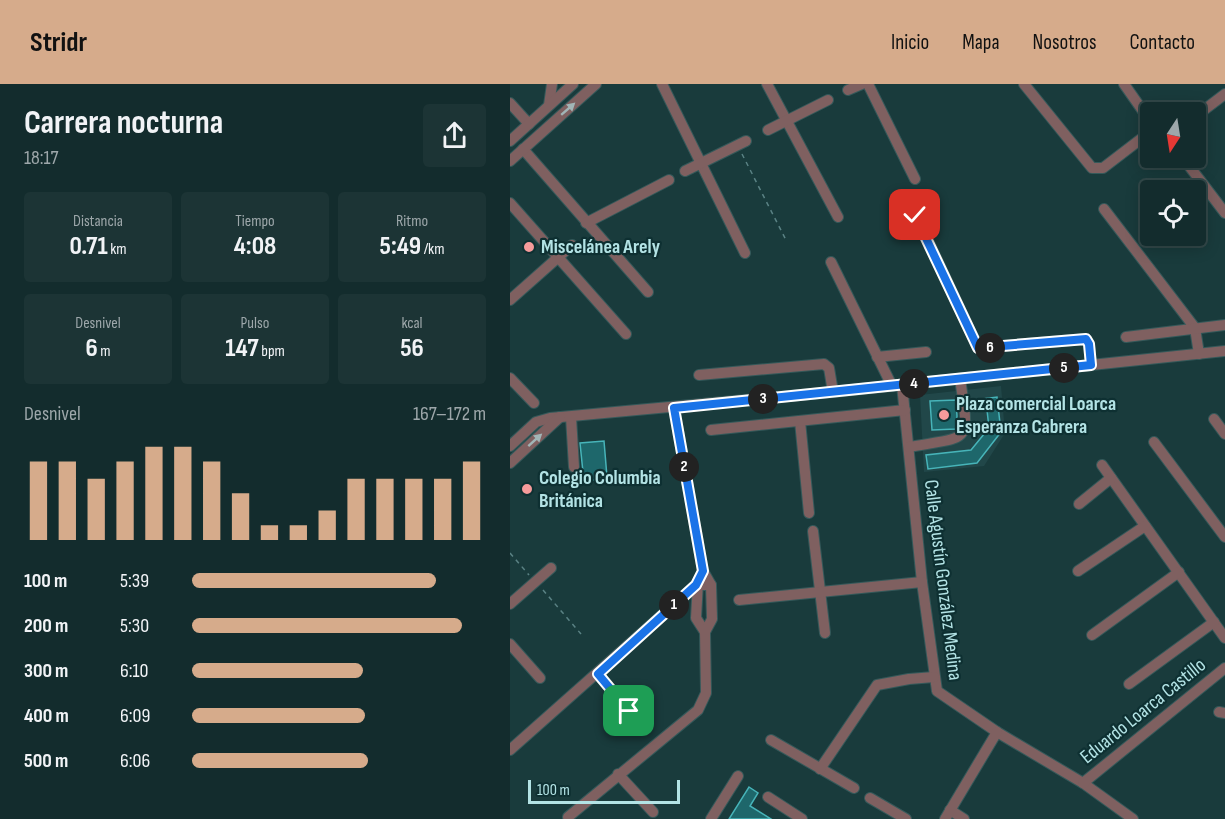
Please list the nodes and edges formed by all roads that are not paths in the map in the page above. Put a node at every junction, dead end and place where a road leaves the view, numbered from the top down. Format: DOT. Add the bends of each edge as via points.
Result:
graph roads {
  1 [pos="552,84"];
  2 [pos="573,84"];
  3 [pos="596,84"];
  4 [pos="662,84"];
  5 [pos="767,84"];
  6 [pos="862,84"];
  7 [pos="868,84"];
  8 [pos="1024,84"];
  9 [pos="1124,84"];
  10 [pos="848,90"];
  11 [pos="1225,94"];
  12 [pos="828,100"];
  13 [pos="510,103"];
  14 [pos="549,105"];
  15 [pos="1140,107"];
  16 [pos="1206,108"];
  17 [pos="788,120"];
  18 [pos="529,123"];
  19 [pos="768,129"];
  20 [pos="1140,140"];
  21 [pos="510,141"];
  22 [pos="742,144"];
  23 [pos="523,149"];
  24 [pos="510,161"];
  25 [pos="700,164"];
  26 [pos="1191,168"];
  27 [pos="685,171"];
  28 [pos="915,179"];
  29 [pos="669,180"];
  30 [pos="510,203"];
  31 [pos="1104,209"];
  32 [pos="1225,213"];
  33 [pos="915,215"];
  34 [pos="838,216"];
  35 [pos="586,223"];
  36 [pos="572,245"];
  37 [pos="745,253"];
  38 [pos="559,257"];
  39 [pos="831,262"];
  40 [pos="648,292"];
  41 [pos="510,300"];
  42 [pos="1225,325"];
  43 [pos="1194,328"];
  44 [pos="626,333"];
  45 [pos="1125,337"];
  46 [pos="1225,351"];
  47 [pos="926,352"];
  48 [pos="1199,354"];
  49 [pos="877,357"];
  50 [pos="1091,365"];
  51 [pos="699,375"];
  52 [pos="510,378"];
  53 [pos="960,379"];
  54 [pos="897,385"];
  55 [pos="833,392"];
  56 [pos="534,403"];
  57 [pos="674,408"];
  58 [pos="905,410"];
  59 [pos="566,417"];
  60 [pos="1214,419"];
  61 [pos="800,421"];
  62 [pos="711,430"];
  63 [pos="1225,435"];
  64 [pos="1154,442"];
  65 [pos="510,446"];
  66 [pos="909,447"];
  67 [pos="510,463"];
  68 [pos="1102,465"];
  69 [pos="574,466"];
  70 [pos="1112,478"];
  71 [pos="1078,504"];
  72 [pos="809,513"];
  73 [pos="1225,515"];
  74 [pos="1215,523"];
  75 [pos="1145,525"];
  76 [pos="813,531"];
  77 [pos="1225,537"];
  78 [pos="551,567"];
  79 [pos="703,571"];
  80 [pos="1078,571"];
  81 [pos="1179,572"];
  82 [pos="922,582"];
  83 [pos="696,585"];
  84 [pos="711,585"];
  85 [pos="821,592"];
  86 [pos="739,600"];
  87 [pos="510,604"];
  88 [pos="1214,622"];
  89 [pos="705,632"];
  90 [pos="825,633"];
  91 [pos="1092,634"];
  92 [pos="1225,638"];
  93 [pos="510,644"];
  94 [pos="1225,668"];
  95 [pos="598,674"];
  96 [pos="934,677"];
  97 [pos="540,678"];
  98 [pos="1129,684"];
  99 [pos="629,711"];
  100 [pos="997,732"];
  101 [pos="771,740"];
  102 [pos="510,750"];
  103 [pos="820,769"];
  104 [pos="618,774"];
  105 [pos="738,776"];
  106 [pos="1083,783"];
  107 [pos="854,789"];
  108 [pos="768,797"];
  109 [pos="870,798"];
  110 [pos="653,812"];
  111 [pos="788,815"];
  112 [pos="948,815"];
  113 [pos="568,817"];
  114 [pos="711,819"];
  115 [pos="802,819"];
  116 [pos="906,819"];
  117 [pos="964,819"];
  118 [pos="1133,819"];
  1 -- 14 [label="street"];
  2 -- 14 [label="street"];
  23 -- 3 [label="street, one-way"];
  4 -- 25 [label="street"];
  5 -- 17 [label="street"];
  6 -- 10 [label="street"];
  7 -- 28 [label="street"];
  8 -- 20 [label="street" via="1092,168 1103,168"];
  9 -- 15 [label="street"];
  11 -- 16 [label="street"];
  12 -- 17 [label="street"];
  13 -- 18 [label="street"];
  14 -- 18 [label="street"];
  17 -- 19 [label="street"];
  17 -- 34 [label="street"];
  18 -- 21 [label="street"];
  22 -- 25 [label="street"];
  23 -- 24 [label="street"];
  23 -- 35 [label="street"];
  25 -- 27 [label="street"];
  25 -- 37 [label="street"];
  26 -- 32 [label="street"];
  29 -- 35 [label="street"];
  30 -- 38 [label="street"];
  31 -- 43 [label="street"];
  33 -- 50 [label="street" via="978,348 1086,339"];
  35 -- 40 [label="street"];
  36 -- 38 [label="street"];
  38 -- 41 [label="street"];
  38 -- 44 [label="street"];
  39 -- 49 [label="street"];
  42 -- 43 [label="street"];
  43 -- 45 [label="street"];
  43 -- 48 [label="street"];
  46 -- 48 [label="street"];
  47 -- 49 [label="street"];
  48 -- 50 [label="street"];
  49 -- 54 [label="street"];
  50 -- 53 [label="street"];
  51 -- 55 [label="street" via="824,364 829,368"];
  52 -- 56 [label="street"];
  53 -- 54 [label="street"];
  53 -- 66 [label="street" via="966,421 963,433 954,440"];
  54 -- 55 [label="street"];
  54 -- 58 [label="street, Calle Agustín González Medina"];
  55 -- 57 [label="street"];
  57 -- 59 [label="street"];
  57 -- 79 [label="street"];
  58 -- 61 [label="street"];
  58 -- 66 [label="street, Calle Agustín González Medina"];
  59 -- 65 [label="street" via="536,422"];
  67 -- 59 [label="street, one-way"];
  59 -- 69 [label="street"];
  60 -- 63 [label="street"];
  61 -- 62 [label="street"];
  61 -- 72 [label="street"];
  64 -- 74 [label="street"];
  66 -- 82 [label="street, Calle Agustín González Medina"];
  68 -- 70 [label="street"];
  70 -- 71 [label="street"];
  70 -- 75 [label="street"];
  73 -- 74 [label="street"];
  74 -- 77 [label="street"];
  75 -- 80 [label="street"];
  75 -- 81 [label="street"];
  76 -- 85 [label="street"];
  78 -- 87 [label="street"];
  79 -- 83 [label="street"];
  79 -- 84 [label="street"];
  81 -- 88 [label="street"];
  81 -- 91 [label="street"];
  82 -- 85 [label="street"];
  82 -- 96 [label="street, Calle Agustín González Medina"];
  83 -- 84 [label="street"];
  83 -- 89 [label="street" via="696,618"];
  83 -- 95 [label="street"];
  84 -- 89 [label="street" via="712,619"];
  85 -- 86 [label="street"];
  85 -- 90 [label="street"];
  88 -- 92 [label="street"];
  88 -- 98 [label="street"];
  89 -- 104 [label="street" via="706,693 698,710"];
  93 -- 97 [label="street"];
  94 -- 106 [label="street, Eduardo Loarca Castillo"];
  95 -- 99 [label="street"];
  95 -- 102 [label="street"];
  96 -- 100 [label="street, Calle Agustín González Medina" via="937,691"];
  96 -- 103 [label="street" via="877,685"];
  100 -- 106 [label="street, Calle Agustín González Medina"];
  100 -- 112 [label="street"];
  101 -- 103 [label="street"];
  103 -- 107 [label="street"];
  104 -- 110 [label="street"];
  104 -- 113 [label="street"];
  105 -- 114 [label="street"];
  106 -- 118 [label="street, Calle Agustín González Medina"];
  108 -- 111 [label="street"];
  109 -- 116 [label="street"];
  111 -- 115 [label="street"];
  112 -- 117 [label="street"];
}
